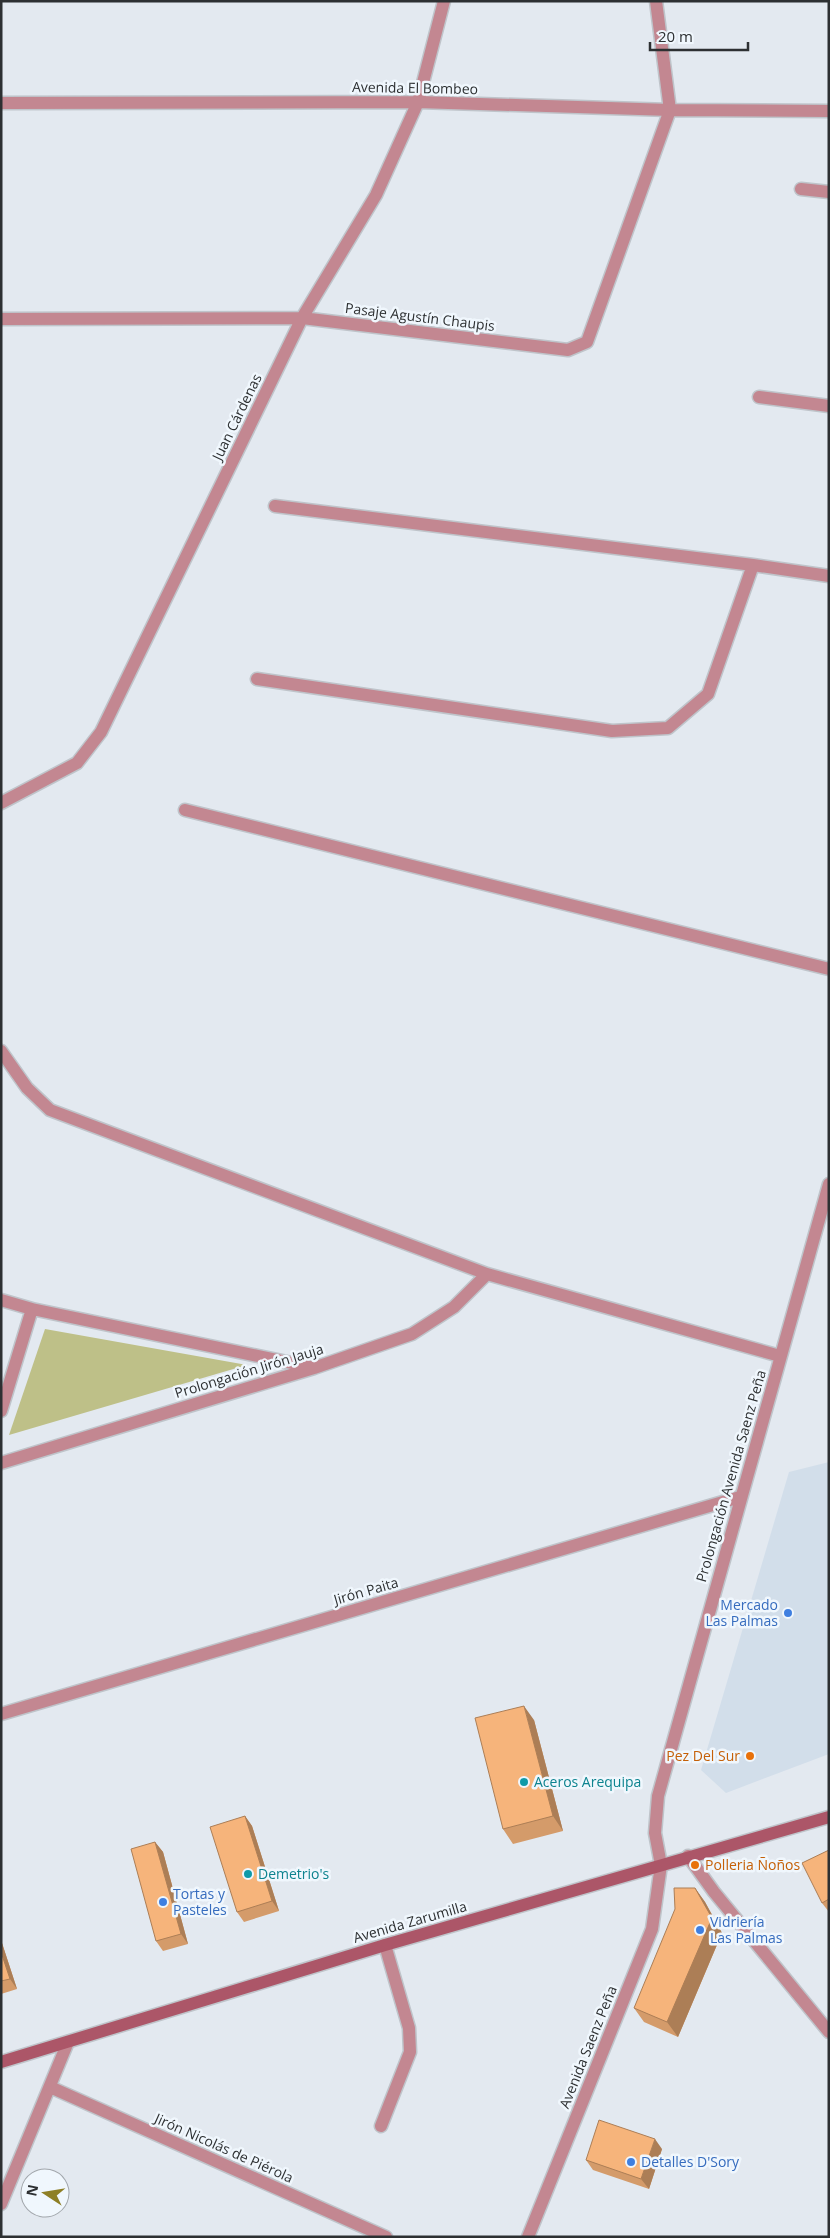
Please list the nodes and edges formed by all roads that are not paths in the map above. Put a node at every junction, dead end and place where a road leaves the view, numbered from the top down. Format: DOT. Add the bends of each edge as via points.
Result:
graph roads {
  1 [pos="444,1"];
  2 [pos="656,1"];
  3 [pos="418,102"];
  4 [pos="1,103"];
  5 [pos="670,110"];
  6 [pos="829,110"];
  7 [pos="802,189"];
  8 [pos="829,192"];
  9 [pos="302,318"];
  10 [pos="1,320"];
  11 [pos="759,397"];
  12 [pos="829,406"];
  13 [pos="275,506"];
  14 [pos="753,565"];
  15 [pos="829,576"];
  16 [pos="257,679"];
  17 [pos="1,802"];
  18 [pos="185,810"];
  19 [pos="829,969"];
  20 [pos="1,1051"];
  21 [pos="829,1184"];
  22 [pos="823,1226"];
  23 [pos="487,1274"];
  24 [pos="1,1300"];
  25 [pos="32,1309"];
  26 [pos="780,1356"];
  27 [pos="314,1368"];
  28 [pos="1,1411"];
  29 [pos="1,1464"];
  30 [pos="740,1497"];
  31 [pos="1,1714"];
  32 [pos="829,1817"];
  33 [pos="688,1856"];
  34 [pos="661,1865"];
  35 [pos="385,1945"];
  36 [pos="829,2032"];
  37 [pos="68,2042"];
  38 [pos="1,2062"];
  39 [pos="50,2086"];
  40 [pos="381,2126"];
  41 [pos="1,2204"];
  42 [pos="386,2237"];
  43 [pos="528,2237"];
  1 -- 3 [label="street, Juan Cárdenas"];
  2 -- 5 [label="street"];
  3 -- 4 [label="street, Avenida El Bombeo"];
  3 -- 5 [label="street, Avenida El Bombeo"];
  3 -- 9 [label="street, Juan Cárdenas" via="376,195"];
  5 -- 6 [label="street, Avenida El Bombeo"];
  5 -- 9 [label="street, Pasaje Agustín Chaupis" via="587,342 568,350"];
  7 -- 8 [label="street"];
  9 -- 10 [label="street, Pasaje Agustín Chaupis"];
  9 -- 17 [label="street, Juan Cárdenas" via="100,732 77,763"];
  11 -- 12 [label="street"];
  13 -- 14 [label="street"];
  14 -- 15 [label="street"];
  14 -- 16 [label="street" via="708,694 668,728 612,732"];
  18 -- 19 [label="street"];
  20 -- 23 [label="street" via="27,1088 50,1110"];
  21 -- 22 [label="street, Prolongación Avenida Saenz Peña"];
  22 -- 26 [label="street, Prolongación Avenida Saenz Peña"];
  23 -- 26 [label="street"];
  23 -- 27 [label="street, Prolongación Jirón Jauja" via="454,1308 412,1334"];
  24 -- 25 [label="street"];
  25 -- 27 [label="street"];
  25 -- 28 [label="street"];
  26 -- 30 [label="street, Prolongación Avenida Saenz Peña"];
  27 -- 29 [label="street, Prolongación Jirón Jauja"];
  30 -- 31 [label="street, Jirón Paita"];
  30 -- 34 [label="street, Prolongación Avenida Saenz Peña" via="658,1796 655,1833"];
  32 -- 33 [label="main road, Avenida Zarumilla"];
  33 -- 34 [label="main road, Avenida Zarumilla"];
  33 -- 36 [label="street"];
  34 -- 35 [label="main road, Avenida Zarumilla"];
  34 -- 43 [label="street, Avenida Saenz Peña" via="652,1929"];
  35 -- 37 [label="main road, Avenida Zarumilla"];
  35 -- 40 [label="street" via="410,2028 410,2052"];
  37 -- 38 [label="main road, Avenida Zarumilla"];
  37 -- 39 [label="street"];
  39 -- 41 [label="street"];
  39 -- 42 [label="street, Jirón Nicolás de Piérola"];
}
